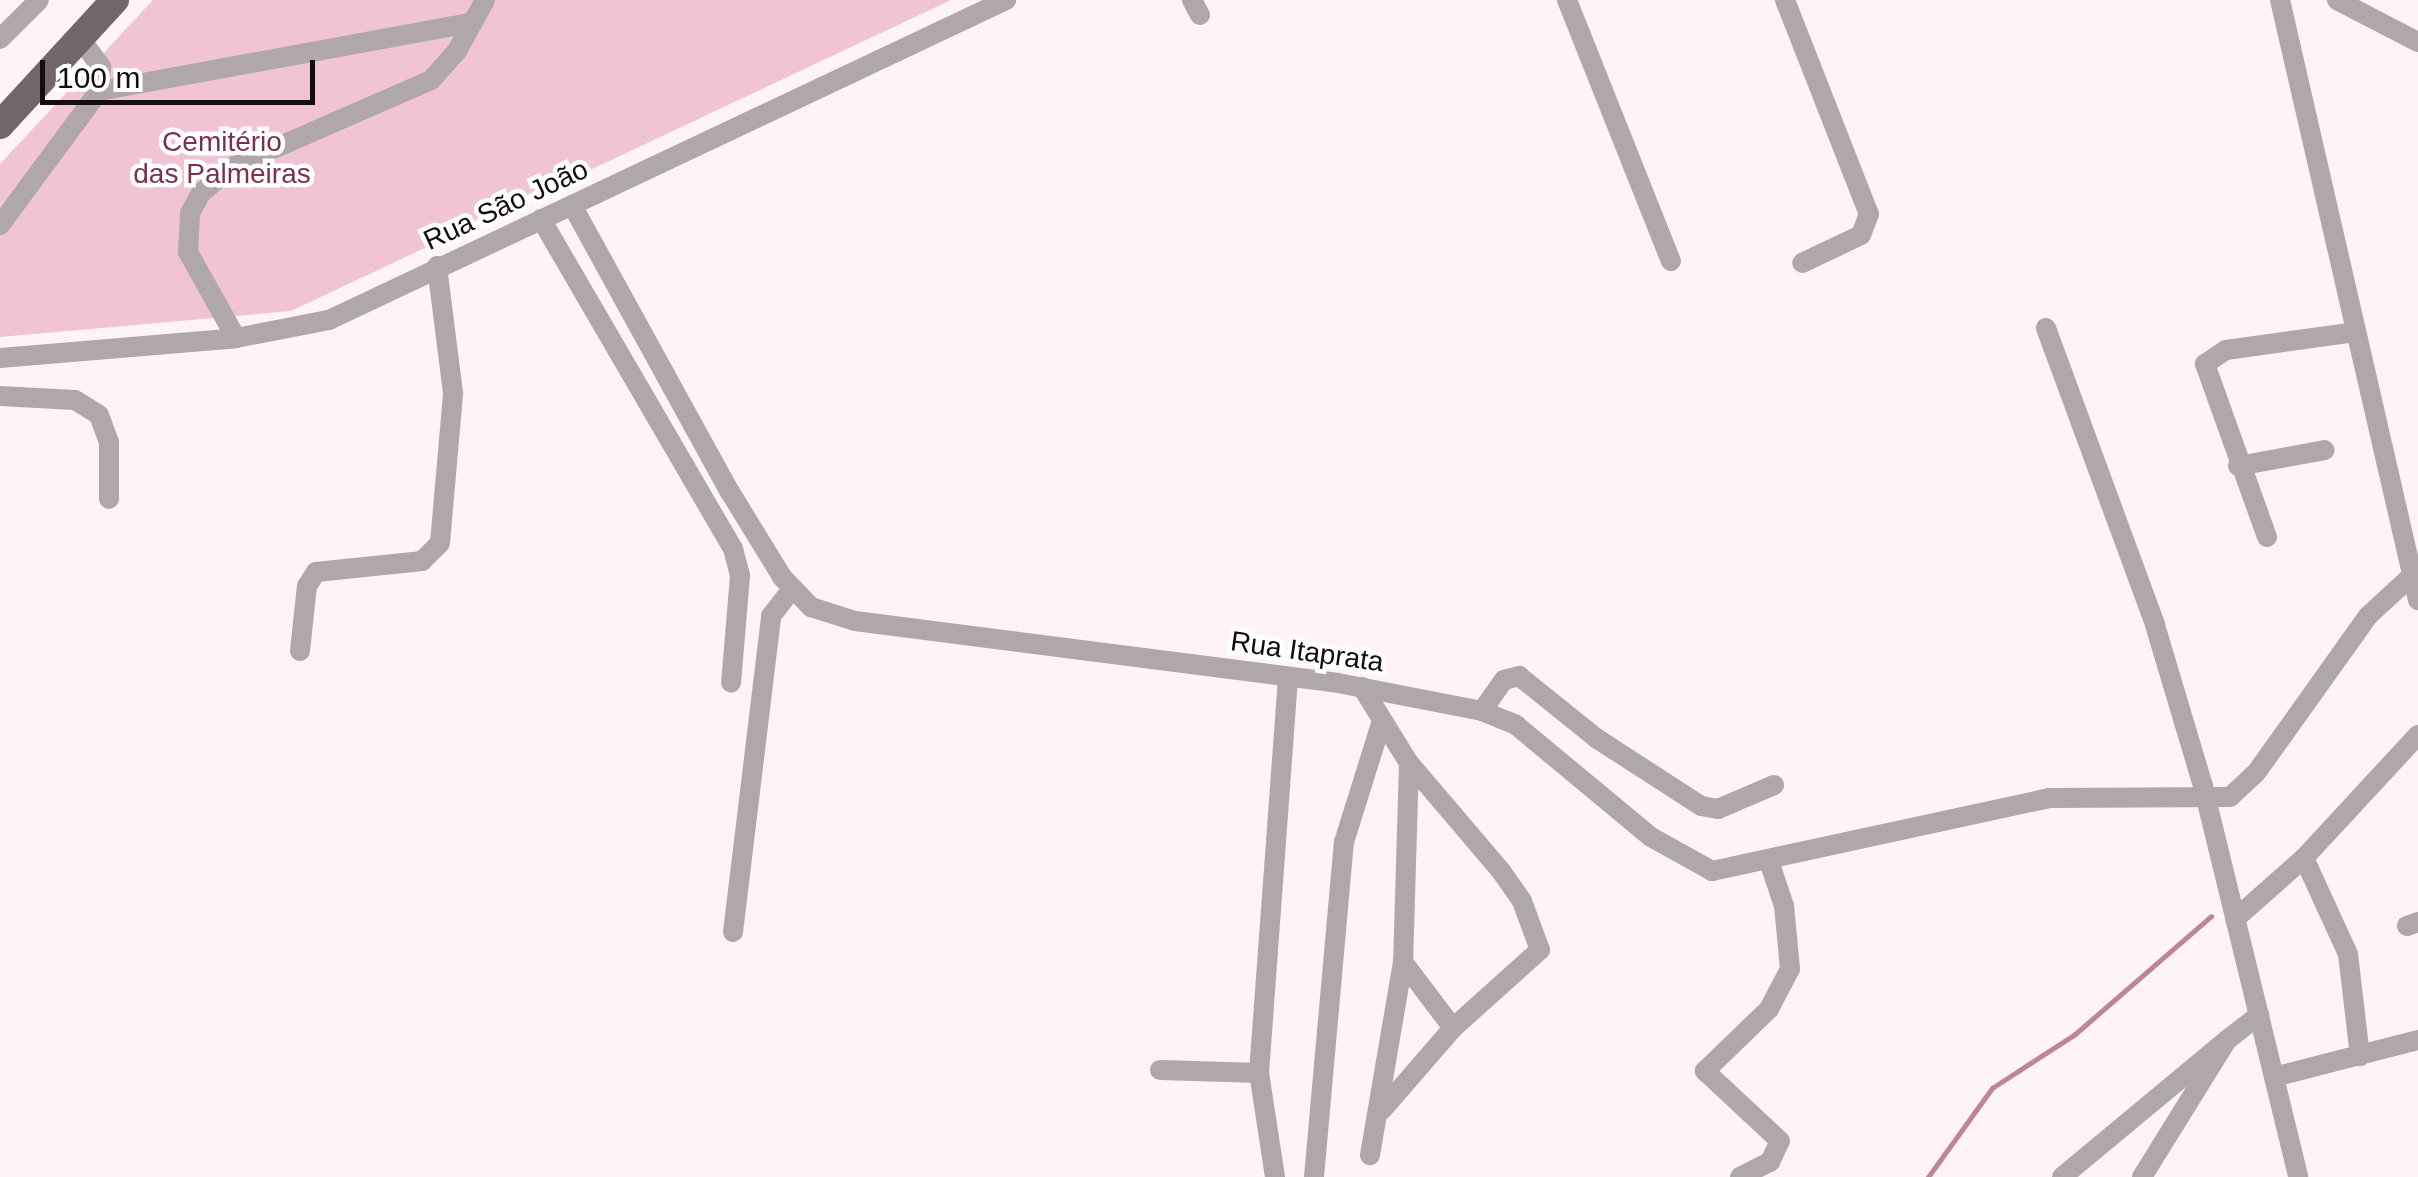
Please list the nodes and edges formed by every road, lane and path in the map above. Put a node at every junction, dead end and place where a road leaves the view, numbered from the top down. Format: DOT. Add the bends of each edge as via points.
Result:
graph roads {
  1 [pos="39,0"];
  2 [pos="116,0"];
  3 [pos="485,0"];
  4 [pos="1006,0"];
  5 [pos="1566,0"];
  6 [pos="1785,0"];
  7 [pos="2280,0"];
  8 [pos="2337,0"];
  9 [pos="469,23"];
  10 [pos="80,38"];
  11 [pos="0,39"];
  12 [pos="2418,42"];
  13 [pos="99,91"];
  14 [pos="0,125"];
  15 [pos="572,205"];
  16 [pos="541,220"];
  17 [pos="0,225"];
  18 [pos="1672,261"];
  19 [pos="1802,263"];
  20 [pos="436,266"];
  21 [pos="2046,328"];
  22 [pos="2355,332"];
  23 [pos="236,338"];
  24 [pos="0,358"];
  25 [pos="0,396"];
  26 [pos="2325,450"];
  27 [pos="2238,466"];
  28 [pos="108,500"];
  29 [pos="2267,537"];
  30 [pos="2414,573"];
  31 [pos="791,590"];
  32 [pos="2418,600"];
  33 [pos="300,651"];
  34 [pos="1288,677"];
  35 [pos="731,683"];
  36 [pos="1362,687"];
  37 [pos="1482,711"];
  38 [pos="1382,720"];
  39 [pos="2418,735"];
  40 [pos="1409,763"];
  41 [pos="1774,786"];
  42 [pos="2206,802"];
  43 [pos="2304,858"];
  44 [pos="1769,861"];
  45 [pos="2235,919"];
  46 [pos="733,932"];
  47 [pos="1403,962"];
  48 [pos="2260,1015"];
  49 [pos="1453,1028"];
  50 [pos="2227,1040"];
  51 [pos="2418,1040"];
  52 [pos="2360,1056"];
  53 [pos="1160,1070"];
  54 [pos="1259,1072"];
  55 [pos="2274,1076"];
  56 [pos="1382,1110"];
  57 [pos="1370,1155"];
  58 [pos="1276,1177"];
  59 [pos="1314,1177"];
  60 [pos="1740,1177"];
  61 [pos="2062,1177"];
  62 [pos="2142,1177"];
  63 [pos="2298,1177"];
  1 -- 11 [label="street"];
  2 -- 10 [label="main road"];
  3 -- 9 [label="street"];
  4 -- 15 [label="street, Rua São João"];
  5 -- 18 [label="street"];
  6 -- 19 [label="street" via="1869,214 1861,236"];
  7 -- 22 [label="street"];
  8 -- 12 [label="street"];
  9 -- 13 [label="street"];
  9 -- 23 [label="street" via="457,50 430,80 232,167 201,193 190,213 188,252"];
  10 -- 13 [label="street" via="101,67"];
  10 -- 14 [label="main road"];
  13 -- 17 [label="street"];
  15 -- 16 [label="street, Rua São João"];
  15 -- 31 [label="street, Rua Itaprata" via="695,433"];
  16 -- 20 [label="street, Rua São João"];
  16 -- 35 [label="street" via="732,548 740,576"];
  20 -- 23 [label="street, Rua São João" via="329,320"];
  20 -- 33 [label="street" via="453,393 440,543 422,562 316,572 306,586"];
  21 -- 42 [label="street" via="2155,625"];
  22 -- 27 [label="street" via="2213,354 2206,376"];
  22 -- 30 [label="street"];
  23 -- 24 [label="street, Rua São João"];
  25 -- 28 [label="street" via="75,400 100,416 109,442"];
  26 -- 27 [label="street"];
  27 -- 29 [label="street"];
  30 -- 32 [label="street"];
  30 -- 42 [label="street" via="2368,616 2243,788"];
  31 -- 34 [label="street, Rua Itaprata" via="811,608 855,621"];
  31 -- 46 [label="street" via="771,616"];
  34 -- 36 [label="street, Rua Itaprata"];
  34 -- 54 [label="street"];
  36 -- 37 [label="street, Rua Itaprata"];
  36 -- 38 [label="street"];
  37 -- 41 [label="street" via="1504,680 1519,676 1596,738 1701,806 1718,809"];
  37 -- 44 [label="street, Rua Itaprata" via="1516,725 1692,866 1712,871"];
  38 -- 40 [label="street"];
  38 -- 59 [label="street" via="1344,842"];
  39 -- 43 [label="street"];
  40 -- 47 [label="street"];
  40 -- 49 [label="street" via="1474,834 1522,902 1540,950"];
  42 -- 44 [label="street, Rua Itaprata" via="2050,798"];
  42 -- 45 [label="street"];
  43 -- 45 [label="street"];
  43 -- 52 [label="street" via="2348,954"];
  44 -- 60 [label="street" via="1784,906 1790,969 1768,1009 1704,1071 1780,1141 1770,1162"];
  45 -- 48 [label="street"];
  47 -- 49 [label="street"];
  47 -- 56 [label="street"];
  48 -- 50 [label="street"];
  48 -- 55 [label="street"];
  49 -- 56 [label="street"];
  50 -- 61 [label="street"];
  50 -- 62 [label="street"];
  51 -- 52 [label="street"];
  52 -- 55 [label="street"];
  53 -- 54 [label="street"];
  54 -- 58 [label="street"];
  55 -- 63 [label="street"];
  56 -- 57 [label="street"];
}
